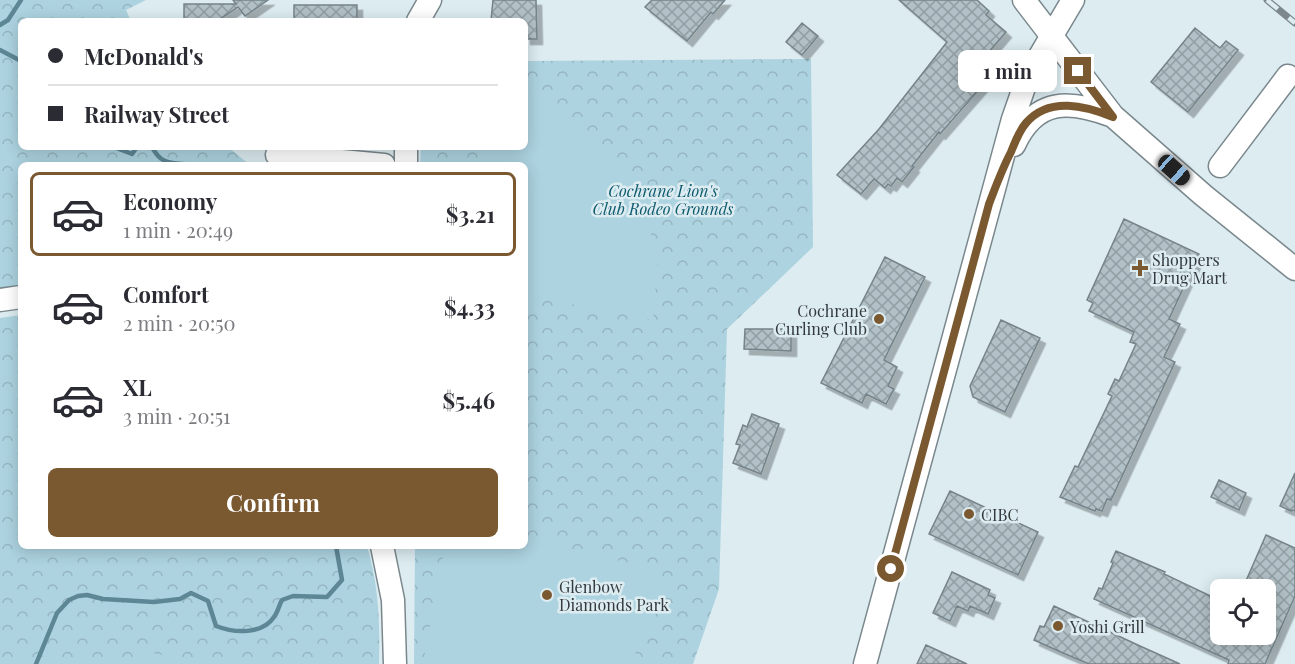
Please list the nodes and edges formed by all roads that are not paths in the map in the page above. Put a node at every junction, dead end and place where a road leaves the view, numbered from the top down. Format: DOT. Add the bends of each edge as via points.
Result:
graph roads {
  1 [pos="430,0"];
  2 [pos="1024,0"];
  3 [pos="1073,0"];
  4 [pos="420,18"];
  5 [pos="1052,36"];
  6 [pos="1288,76"];
  7 [pos="1113,117"];
  8 [pos="276,155"];
  9 [pos="352,162"];
  10 [pos="1220,166"];
  11 [pos="998,179"];
  12 [pos="1295,269"];
  13 [pos="18,297"];
  14 [pos="0,300"];
  15 [pos="383,549"];
  16 [pos="395,664"];
  17 [pos="865,664"];
  1 -- 4 [label="street"];
  2 -- 5 [label="street"];
  3 -- 5 [label="street"];
  5 -- 7 [label="street"];
  5 -- 11 [label="street" via="1028,76"];
  6 -- 10 [label="street"];
  7 -- 11 [label="street" via="1089,107 1067,105 1037,113 1017,138"];
  7 -- 12 [label="street"];
  8 -- 9 [label="street"];
  11 -- 17 [label="street"];
  13 -- 14 [label="street"];
  15 -- 16 [label="street" via="393,600"];
}
